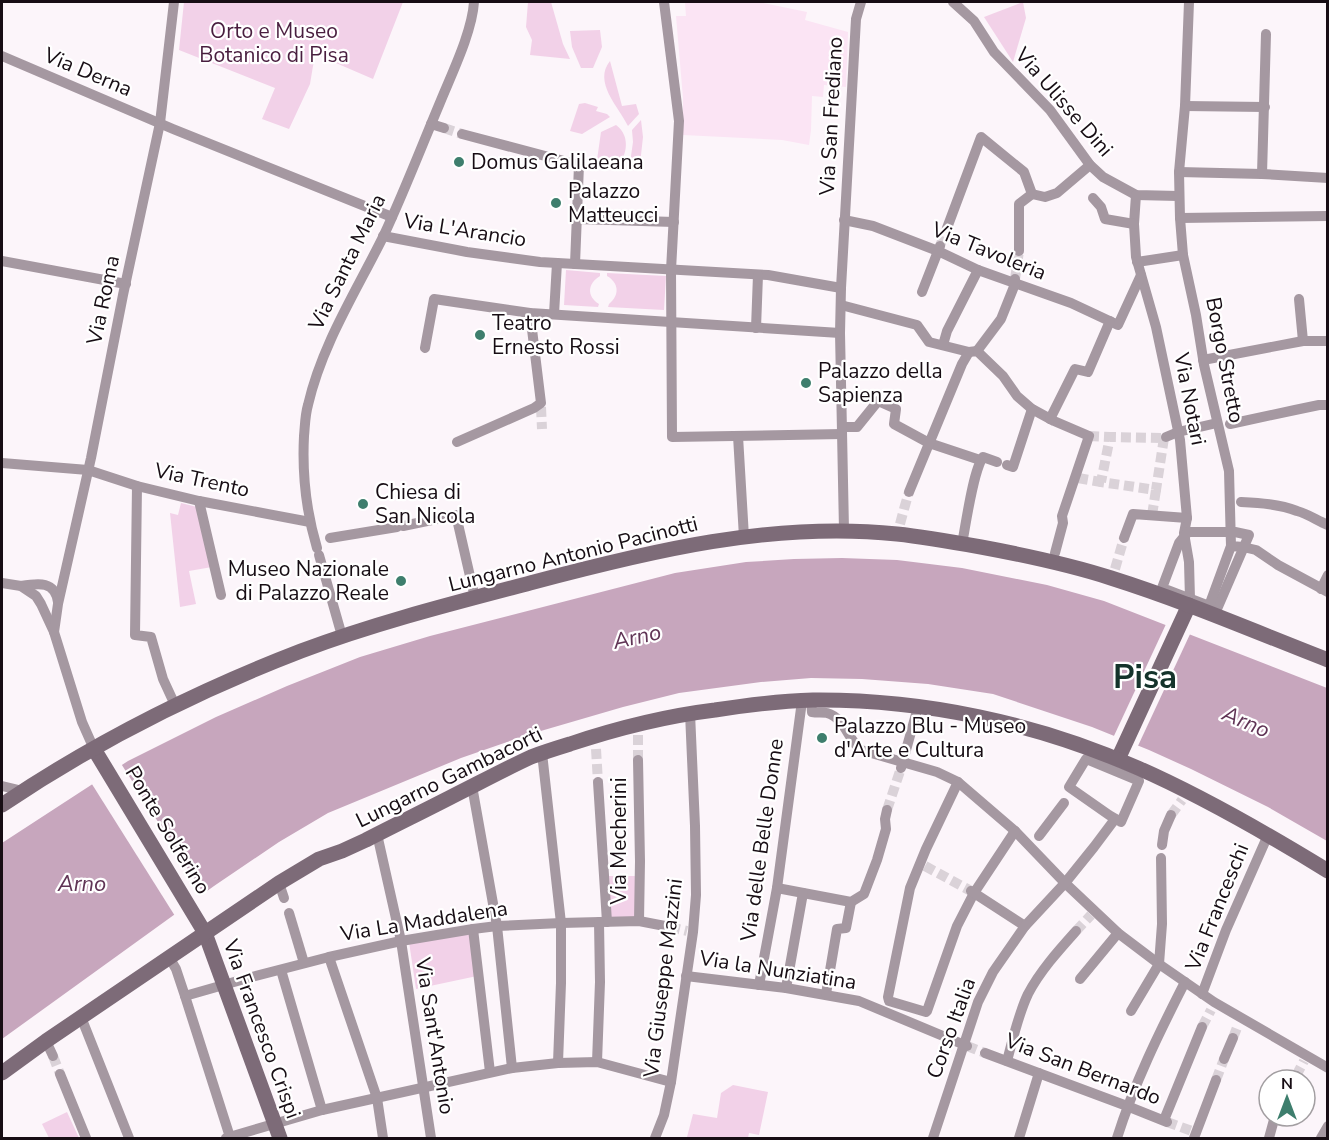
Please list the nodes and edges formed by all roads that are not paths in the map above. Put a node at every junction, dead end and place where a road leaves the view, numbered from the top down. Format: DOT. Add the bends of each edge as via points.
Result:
graph roads {
  1 [pos="174,2"];
  2 [pos="474,2"];
  3 [pos="664,2"];
  4 [pos="861,2"];
  5 [pos="953,2"];
  6 [pos="1189,2"];
  7 [pos="1266,34"];
  8 [pos="2,56"];
  9 [pos="1185,106"];
  10 [pos="1265,107"];
  11 [pos="160,123"];
  12 [pos="431,124"];
  13 [pos="444,128"];
  14 [pos="462,134"];
  15 [pos="1090,165"];
  16 [pos="1179,172"];
  17 [pos="1262,174"];
  18 [pos="1328,178"];
  19 [pos="1032,194"];
  20 [pos="1136,195"];
  21 [pos="1179,196"];
  22 [pos="1094,198"];
  23 [pos="1328,216"];
  24 [pos="392,217"];
  25 [pos="844,218"];
  26 [pos="1180,218"];
  27 [pos="577,219"];
  28 [pos="674,222"];
  29 [pos="1134,224"];
  30 [pos="947,228"];
  31 [pos="383,237"];
  32 [pos="939,249"];
  33 [pos="1019,251"];
  34 [pos="1183,255"];
  35 [pos="2,261"];
  36 [pos="1137,262"];
  37 [pos="557,263"];
  38 [pos="576,263"];
  39 [pos="671,267"];
  40 [pos="978,270"];
  41 [pos="763,275"];
  42 [pos="1141,275"];
  43 [pos="1015,281"];
  44 [pos="126,284"];
  45 [pos="841,288"];
  46 [pos="922,292"];
  47 [pos="1299,299"];
  48 [pos="840,305"];
  49 [pos="530,313"];
  50 [pos="554,314"];
  51 [pos="671,322"];
  52 [pos="1114,323"];
  53 [pos="756,328"];
  54 [pos="834,333"];
  55 [pos="1303,341"];
  56 [pos="1328,341"];
  57 [pos="943,345"];
  58 [pos="425,348"];
  59 [pos="973,351"];
  60 [pos="1203,360"];
  61 [pos="1328,405"];
  62 [pos="1032,409"];
  63 [pos="1050,419"];
  64 [pos="1221,425"];
  65 [pos="842,431"];
  66 [pos="1179,432"];
  67 [pos="738,436"];
  68 [pos="1166,437"];
  69 [pos="457,442"];
  70 [pos="929,443"];
  71 [pos="980,460"];
  72 [pos="2,463"];
  73 [pos="88,470"];
  74 [pos="137,486"];
  75 [pos="909,492"];
  76 [pos="199,501"];
  77 [pos="1235,502"];
  78 [pos="1187,518"];
  79 [pos="310,522"];
  80 [pos="1328,525"];
  81 [pos="844,530"];
  82 [pos="743,532"];
  83 [pos="1231,532"];
  84 [pos="1185,534"];
  85 [pos="1124,538"];
  86 [pos="321,544"];
  87 [pos="962,544"];
  88 [pos="1232,546"];
  89 [pos="1243,547"];
  90 [pos="1055,553"];
  91 [pos="1328,575"];
  92 [pos="2,583"];
  93 [pos="1189,584"];
  94 [pos="21,586"];
  95 [pos="1324,590"];
  96 [pos="1174,592"];
  97 [pos="221,595"];
  98 [pos="475,598"];
  99 [pos="38,600"];
  100 [pos="58,600"];
  101 [pos="1190,602"];
  102 [pos="1209,606"];
  103 [pos="54,632"];
  104 [pos="342,636"];
  105 [pos="1328,660"];
  106 [pos="807,701"];
  107 [pos="175,705"];
  108 [pos="918,707"];
  109 [pos="690,713"];
  110 [pos="542,753"];
  111 [pos="97,754"];
  112 [pos="1120,754"];
  113 [pos="638,760"];
  114 [pos="902,766"];
  115 [pos="598,782"];
  116 [pos="958,782"];
  117 [pos="2,786"];
  118 [pos="472,786"];
  119 [pos="23,791"];
  120 [pos="1069,797"];
  121 [pos="2,805"];
  122 [pos="887,810"];
  123 [pos="1171,815"];
  124 [pos="1115,819"];
  125 [pos="1015,831"];
  126 [pos="377,834"];
  127 [pos="1268,835"];
  128 [pos="1035,842"];
  129 [pos="1162,845"];
  130 [pos="1161,858"];
  131 [pos="1328,871"];
  132 [pos="279,883"];
  133 [pos="1065,883"];
  134 [pos="777,888"];
  135 [pos="972,892"];
  136 [pos="802,893"];
  137 [pos="284,898"];
  138 [pos="851,902"];
  139 [pos="289,913"];
  140 [pos="639,921"];
  141 [pos="603,922"];
  142 [pos="561,923"];
  143 [pos="497,926"];
  144 [pos="670,927"];
  145 [pos="1024,927"];
  146 [pos="473,929"];
  147 [pos="1076,931"];
  148 [pos="206,933"];
  149 [pos="1118,933"];
  150 [pos="401,941"];
  151 [pos="169,957"];
  152 [pos="329,957"];
  153 [pos="304,963"];
  154 [pos="1159,964"];
  155 [pos="281,970"];
  156 [pos="686,976"];
  157 [pos="1080,979"];
  158 [pos="1185,982"];
  159 [pos="224,985"];
  160 [pos="759,985"];
  161 [pos="786,988"];
  162 [pos="826,994"];
  163 [pos="1202,994"];
  164 [pos="185,996"];
  165 [pos="1131,1011"];
  166 [pos="81,1017"];
  167 [pos="1202,1027"];
  168 [pos="1233,1038"];
  169 [pos="46,1041"];
  170 [pos="965,1046"];
  171 [pos="985,1053"];
  172 [pos="53,1056"];
  173 [pos="1224,1059"];
  174 [pos="1007,1061"];
  175 [pos="597,1062"];
  176 [pos="558,1063"];
  177 [pos="512,1068"];
  178 [pos="1328,1068"];
  179 [pos="490,1072"];
  180 [pos="2,1073"];
  181 [pos="1040,1073"];
  182 [pos="60,1074"];
  183 [pos="1216,1080"];
  184 [pos="671,1082"];
  185 [pos="424,1088"];
  186 [pos="377,1098"];
  187 [pos="1127,1106"];
  188 [pos="322,1110"];
  189 [pos="274,1123"];
  190 [pos="1328,1126"];
  191 [pos="1194,1134"];
  192 [pos="86,1138"];
  193 [pos="129,1138"];
  194 [pos="228,1138"];
  195 [pos="280,1138"];
  196 [pos="383,1138"];
  197 [pos="431,1138"];
  198 [pos="655,1138"];
  199 [pos="933,1138"];
  200 [pos="1019,1138"];
  201 [pos="1117,1138"];
  202 [pos="1321,1138"];
  1 -- 11 [label="street, Via Roma"];
  2 -- 12 [label="street, Via Santa Maria" via="470,27"];
  3 -- 28 [label="street" via="679,121"];
  4 -- 25 [label="street, Via San Frediano" via="856,19"];
  5 -- 15 [label="street, Via Ulisse Dini" via="970,16 994,52 1050,110"];
  6 -- 9 [label="street, Borgo Stretto"];
  7 -- 10 [label="street"];
  8 -- 11 [label="street, Via Derna"];
  9 -- 10 [label="street"];
  9 -- 16 [label="street, Borgo Stretto"];
  10 -- 17 [label="street"];
  11 -- 24 [label="street, Via Derna"];
  11 -- 44 [label="street, Via Roma"];
  12 -- 13 [label="street"];
  12 -- 24 [label="street, Via Santa Maria"];
  14 -- 27 [label="street" via="579,165"];
  15 -- 19 [label="street" via="1057,193"];
  15 -- 20 [label="street, Via Ulisse Dini"];
  16 -- 17 [label="street"];
  16 -- 21 [label="street, Borgo Stretto"];
  17 -- 18 [label="street"];
  19 -- 30 [label="street" via="1024,172 981,137"];
  19 -- 33 [label="street" via="1019,204"];
  20 -- 21 [label="street, Via Ulisse Dini"];
  20 -- 29 [label="street, Via Notari"];
  21 -- 26 [label="street, Borgo Stretto"];
  22 -- 29 [label="street" via="1105,219"];
  23 -- 26 [label="street"];
  24 -- 31 [label="street, Via Santa Maria"];
  25 -- 32 [label="street, Via Tavoleria"];
  25 -- 45 [label="street, Via San Frediano"];
  26 -- 34 [label="street, Borgo Stretto"];
  27 -- 28 [label="street"];
  27 -- 38 [label="street"];
  28 -- 39 [label="street"];
  29 -- 36 [label="street, Via Notari"];
  31 -- 37 [label="street, Via L'Arancio"];
  31 -- 79 [label="street, Via Santa Maria" via="330,342 307,406 304,477"];
  32 -- 40 [label="street, Via Tavoleria"];
  32 -- 46 [label="street"];
  34 -- 36 [label="street"];
  34 -- 60 [label="street, Borgo Stretto"];
  35 -- 44 [label="street"];
  36 -- 42 [label="street, Via Notari"];
  37 -- 38 [label="street, Via L'Arancio"];
  37 -- 50 [label="street"];
  38 -- 39 [label="street, Via L'Arancio"];
  39 -- 41 [label="street, Via L'Arancio"];
  39 -- 51 [label="street"];
  40 -- 43 [label="street, Via Tavoleria"];
  40 -- 57 [label="street"];
  41 -- 45 [label="street"];
  41 -- 53 [label="street"];
  42 -- 52 [label="street"];
  42 -- 66 [label="street, Via Notari"];
  43 -- 52 [label="street, Via Tavoleria"];
  43 -- 59 [label="street" via="1002,319"];
  44 -- 73 [label="street, Via Roma"];
  45 -- 48 [label="street, Via San Frediano"];
  47 -- 55 [label="street"];
  48 -- 54 [label="street, Via San Frediano"];
  48 -- 57 [label="street" via="917,325 929,342"];
  49 -- 50 [label="street"];
  49 -- 58 [label="street" via="435,299"];
  49 -- 69 [label="street" via="541,405"];
  50 -- 51 [label="street"];
  51 -- 53 [label="street"];
  51 -- 67 [label="street" via="672,437"];
  52 -- 63 [label="street" via="1088,372 1075,369"];
  53 -- 54 [label="street"];
  54 -- 65 [label="street, Via San Frediano"];
  55 -- 56 [label="street"];
  55 -- 60 [label="street"];
  57 -- 59 [label="street"];
  59 -- 62 [label="street" via="1004,376 1017,396"];
  59 -- 70 [label="street" via="962,364"];
  60 -- 64 [label="street, Borgo Stretto"];
  61 -- 64 [label="street"];
  62 -- 63 [label="street"];
  62 -- 71 [label="street" via="1006,464 982,457"];
  63 -- 90 [label="street" via="1089,436 1062,516"];
  64 -- 66 [label="street"];
  64 -- 77 [label="street, Borgo Stretto"];
  65 -- 67 [label="street"];
  65 -- 70 [label="street" via="857,427 878,401 896,409 894,424"];
  65 -- 81 [label="street, Via San Frediano"];
  66 -- 68 [label="street"];
  66 -- 78 [label="street, Via Notari"];
  67 -- 82 [label="street"];
  70 -- 71 [label="street"];
  70 -- 75 [label="street"];
  71 -- 87 [label="street"];
  72 -- 73 [label="street, Via Trento"];
  73 -- 74 [label="street, Via Trento"];
  73 -- 100 [label="street, Via Roma"];
  74 -- 76 [label="street, Via Trento"];
  74 -- 107 [label="street" via="135,635 151,637"];
  76 -- 79 [label="street, Via Trento"];
  76 -- 97 [label="street"];
  77 -- 80 [label="street" via="1291,509"];
  77 -- 83 [label="street, Borgo Stretto"];
  78 -- 84 [label="street, Via Notari"];
  78 -- 85 [label="street" via="1133,514"];
  79 -- 86 [label="street, Via Santa Maria"];
  81 -- 82 [label="street, Lungarno Antonio Pacinotti"];
  81 -- 87 [label="street, Lungarno Antonio Pacinotti" via="899,529"];
  82 -- 98 [label="street, Lungarno Antonio Pacinotti"];
  83 -- 84 [label="street"];
  83 -- 88 [label="street, Borgo Stretto"];
  83 -- 89 [label="street" via="1248,535"];
  84 -- 93 [label="street"];
  84 -- 96 [label="street" via="1162,588"];
  86 -- 98 [label="street" via="456,515"];
  86 -- 104 [label="street, Via Santa Maria"];
  87 -- 101 [label="street, Lungarno Antonio Pacinotti" via="1114,574"];
  88 -- 89 [label="street"];
  88 -- 102 [label="street"];
  89 -- 95 [label="street" via="1256,550"];
  89 -- 102 [label="street" via="1217,609"];
  91 -- 95 [label="street"];
  92 -- 94 [label="street"];
  93 -- 96 [label="street"];
  93 -- 101 [label="street"];
  94 -- 99 [label="street"];
  94 -- 100 [label="street" via="51,587"];
  96 -- 101 [label="street"];
  98 -- 104 [label="street, Lungarno Antonio Pacinotti"];
  99 -- 100 [label="street" via="50,593"];
  99 -- 103 [label="street"];
  100 -- 103 [label="street, Via Roma"];
  101 -- 102 [label="street"];
  101 -- 105 [label="street, Lungarno Antonio Pacinotti"];
  101 -- 112 [label="street"];
  103 -- 111 [label="street" via="82,722"];
  104 -- 107 [label="street, Lungarno Antonio Pacinotti"];
  106 -- 108 [label="street, Lungarno Gambacorti"];
  106 -- 109 [label="street, Lungarno Gambacorti"];
  106 -- 114 [label="street" via="812,712 835,716 855,746"];
  106 -- 134 [label="street, Via delle Belle Donne"];
  107 -- 111 [label="street, Lungarno Antonio Pacinotti"];
  108 -- 112 [label="street, Lungarno Gambacorti" via="1030,729"];
  108 -- 114 [label="street"];
  109 -- 110 [label="street, Lungarno Gambacorti" via="596,742"];
  109 -- 156 [label="street, Via Giuseppe Mazzini" via="696,895"];
  110 -- 118 [label="street, Lungarno Gambacorti"];
  110 -- 142 [label="street"];
  111 -- 119 [label="street, Lungarno Antonio Pacinotti"];
  111 -- 148 [label="street, Ponte Solferino"];
  112 -- 127 [label="street, Lungarno Gambacorti" via="1185,796"];
  113 -- 140 [label="street, Via Mecherini"];
  114 -- 116 [label="street" via="937,772"];
  115 -- 141 [label="street"];
  116 -- 125 [label="street"];
  116 -- 135 [label="street" via="910,888 889,1000 926,1012"];
  117 -- 119 [label="street"];
  118 -- 126 [label="street, Lungarno Gambacorti"];
  118 -- 143 [label="street"];
  119 -- 121 [label="street, Lungarno Antonio Pacinotti"];
  120 -- 124 [label="street"];
  120 -- 124 [label="street, Corso Italia" via="1069,787 1086,759 1139,780 1121,822"];
  120 -- 128 [label="street"];
  122 -- 138 [label="street" via="886,829 864,894"];
  123 -- 129 [label="street"];
  124 -- 133 [label="street, Corso Italia"];
  125 -- 128 [label="street"];
  125 -- 135 [label="street"];
  126 -- 132 [label="street, Lungarno Gambacorti" via="320,859"];
  126 -- 150 [label="street, Via Sant'Antonio"];
  127 -- 131 [label="street, Lungarno Gambacorti"];
  127 -- 163 [label="street, Via Franceschi"];
  128 -- 133 [label="street"];
  130 -- 154 [label="street"];
  132 -- 137 [label="street"];
  132 -- 148 [label="street, Lungarno Gambacorti"];
  133 -- 145 [label="street, Corso Italia"];
  133 -- 149 [label="street" via="1092,913"];
  134 -- 136 [label="street"];
  134 -- 160 [label="street, Via delle Belle Donne"];
  135 -- 145 [label="street"];
  136 -- 138 [label="street"];
  136 -- 161 [label="street"];
  138 -- 162 [label="street" via="846,928 837,929"];
  139 -- 153 [label="street"];
  140 -- 141 [label="street, Via La Maddalena"];
  140 -- 144 [label="street, Via La Maddalena"];
  141 -- 142 [label="street, Via La Maddalena"];
  141 -- 175 [label="street"];
  142 -- 143 [label="street, Via La Maddalena"];
  142 -- 176 [label="street"];
  143 -- 146 [label="street, Via La Maddalena"];
  143 -- 177 [label="street"];
  145 -- 170 [label="street, Corso Italia" via="978,1002"];
  146 -- 150 [label="street, Via La Maddalena"];
  146 -- 179 [label="street"];
  147 -- 174 [label="street" via="1029,992"];
  148 -- 151 [label="street, Lungarno Gambacorti"];
  148 -- 159 [label="street, Via Francesco Crispi"];
  149 -- 154 [label="street"];
  149 -- 157 [label="street"];
  150 -- 152 [label="street, Via La Maddalena"];
  150 -- 185 [label="street, Via Sant'Antonio"];
  151 -- 164 [label="street"];
  151 -- 166 [label="street, Lungarno Gambacorti"];
  152 -- 153 [label="street, Via La Maddalena"];
  152 -- 186 [label="street"];
  153 -- 155 [label="street, Via La Maddalena"];
  154 -- 158 [label="street"];
  154 -- 165 [label="street"];
  155 -- 159 [label="street, Via La Maddalena"];
  155 -- 188 [label="street"];
  156 -- 160 [label="street, Via la Nunziatina"];
  156 -- 184 [label="street, Via Giuseppe Mazzini"];
  158 -- 163 [label="street"];
  158 -- 187 [label="street"];
  159 -- 164 [label="street, Via La Maddalena"];
  159 -- 189 [label="street, Via Francesco Crispi"];
  160 -- 161 [label="street, Via la Nunziatina"];
  161 -- 162 [label="street, Via la Nunziatina"];
  162 -- 170 [label="street, Via la Nunziatina" via="859,1001"];
  163 -- 178 [label="street" via="1213,1006"];
  164 -- 194 [label="street"];
  166 -- 169 [label="street, Lungarno Gambacorti"];
  166 -- 193 [label="street"];
  167 -- 187 [label="street, Via San Bernardo" via="1165,1121"];
  168 -- 173 [label="street"];
  169 -- 172 [label="street"];
  169 -- 180 [label="street, Lungarno Gambacorti"];
  170 -- 199 [label="street, Corso Italia"];
  171 -- 174 [label="street, Via San Bernardo"];
  174 -- 181 [label="street, Via San Bernardo"];
  175 -- 176 [label="street"];
  175 -- 184 [label="street"];
  176 -- 177 [label="street"];
  177 -- 179 [label="street"];
  179 -- 185 [label="street"];
  181 -- 187 [label="street, Via San Bernardo"];
  181 -- 200 [label="street"];
  182 -- 192 [label="street"];
  183 -- 191 [label="street"];
  184 -- 198 [label="street, Via Giuseppe Mazzini"];
  185 -- 186 [label="street"];
  185 -- 197 [label="street, Via Sant'Antonio"];
  186 -- 188 [label="street"];
  186 -- 196 [label="street"];
  187 -- 201 [label="street"];
  188 -- 189 [label="street"];
  189 -- 194 [label="street"];
  189 -- 195 [label="street, Via Francesco Crispi"];
  190 -- 202 [label="street"];
}
